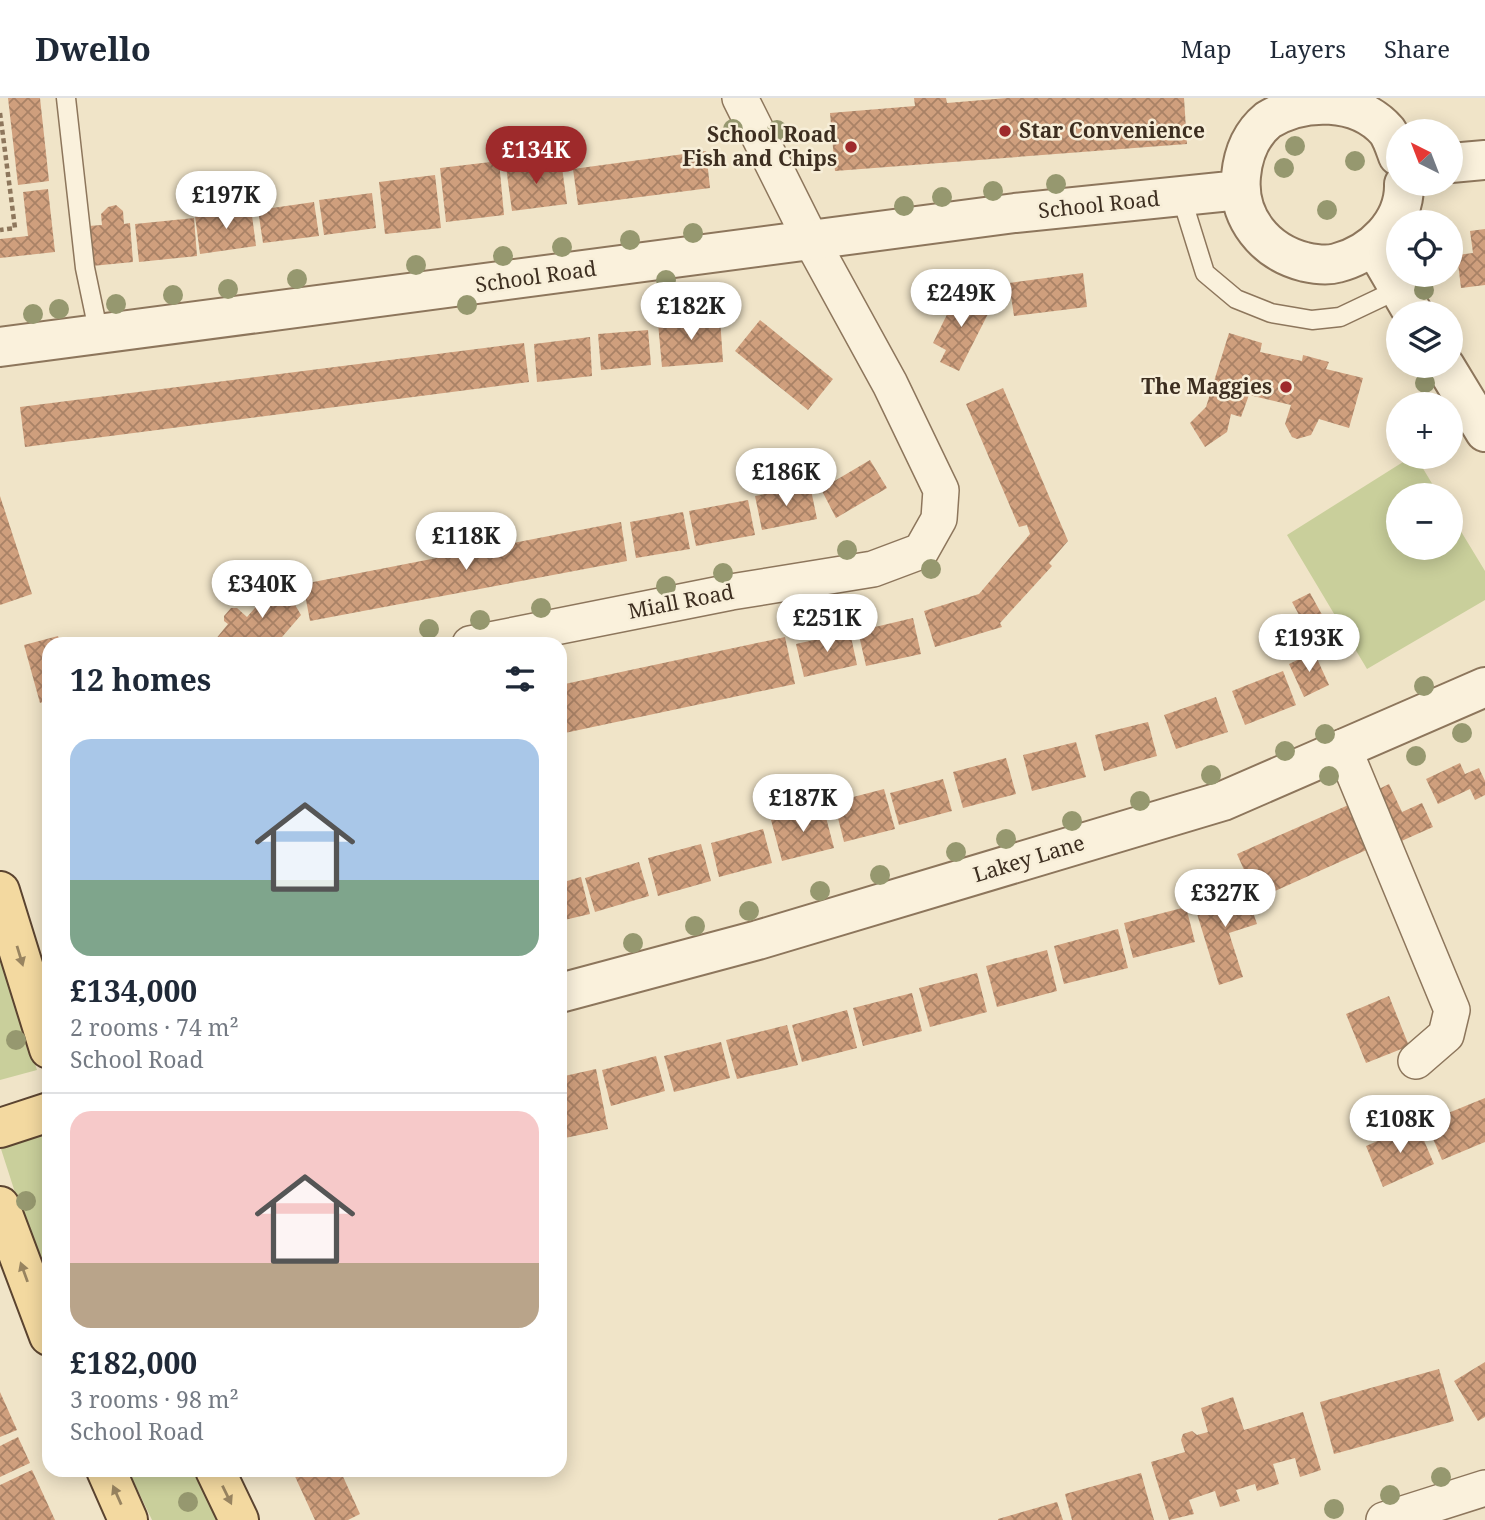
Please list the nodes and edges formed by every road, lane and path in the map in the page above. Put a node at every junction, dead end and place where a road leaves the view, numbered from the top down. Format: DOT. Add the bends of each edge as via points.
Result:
graph roads {
  1 [pos="66,98"];
  2 [pos="740,98"];
  3 [pos="1275,105"];
  4 [pos="0,113"];
  5 [pos="1386,130"];
  6 [pos="1485,160"];
  7 [pos="1463,162"];
  8 [pos="1240,190"];
  9 [pos="1181,196"];
  10 [pos="1402,196"];
  11 [pos="0,230"];
  12 [pos="811,240"];
  13 [pos="1374,246"];
  14 [pos="1406,301"];
  15 [pos="1386,306"];
  16 [pos="99,335"];
  17 [pos="0,347"];
  18 [pos="1452,378"];
  19 [pos="1485,432"];
  20 [pos="505,637"];
  21 [pos="1485,687"];
  22 [pos="1343,747"];
  23 [pos="0,891"];
  24 [pos="567,991"];
  25 [pos="42,1026"];
  26 [pos="1416,1061"];
  27 [pos="42,1114"];
  28 [pos="0,1128"];
  29 [pos="0,1206"];
  30 [pos="42,1317"];
  31 [pos="109,1477"];
  32 [pos="218,1477"];
  33 [pos="1483,1493"];
  34 [pos="128,1520"];
  35 [pos="239,1520"];
  36 [pos="1384,1520"];
  1 -- 16 [label="lane" via="85,268"];
  2 -- 12 [label="street, Miall Road"];
  3 -- 5 [label="street" via="1321,99 1342,102 1367,113"];
  3 -- 8 [label="street" via="1247,147"];
  4 -- 11 [label="path" via="15,228"];
  6 -- 7 [label="street"];
  8 -- 9 [label="street, School Road"];
  8 -- 13 [label="street" via="1256,232 1289,258 1336,264"];
  9 -- 12 [label="street, School Road"];
  9 -- 15 [label="lane" via="1205,273 1236,299 1271,313 1312,320"];
  10 -- 13 [label="street" via="1395,221"];
  12 -- 16 [label="street, School Road"];
  12 -- 20 [label="street, Miall Road" via="890,384 941,490 939,519 921,551 873,569"];
  13 -- 14 [label="street"];
  16 -- 17 [label="street, School Road"];
  18 -- 19 [label="street"];
  21 -- 22 [label="street, Lakey Lane"];
  22 -- 24 [label="street, Lakey Lane" via="1223,802 758,940"];
  22 -- 26 [label="street" via="1452,1010 1446,1035"];
  23 -- 25 [label="main road, one-way"];
  27 -- 28 [label="main road"];
  30 -- 29 [label="main road, one-way"];
  34 -- 31 [label="main road, one-way"];
  32 -- 35 [label="main road, one-way"];
  33 -- 36 [label="street"];
}
